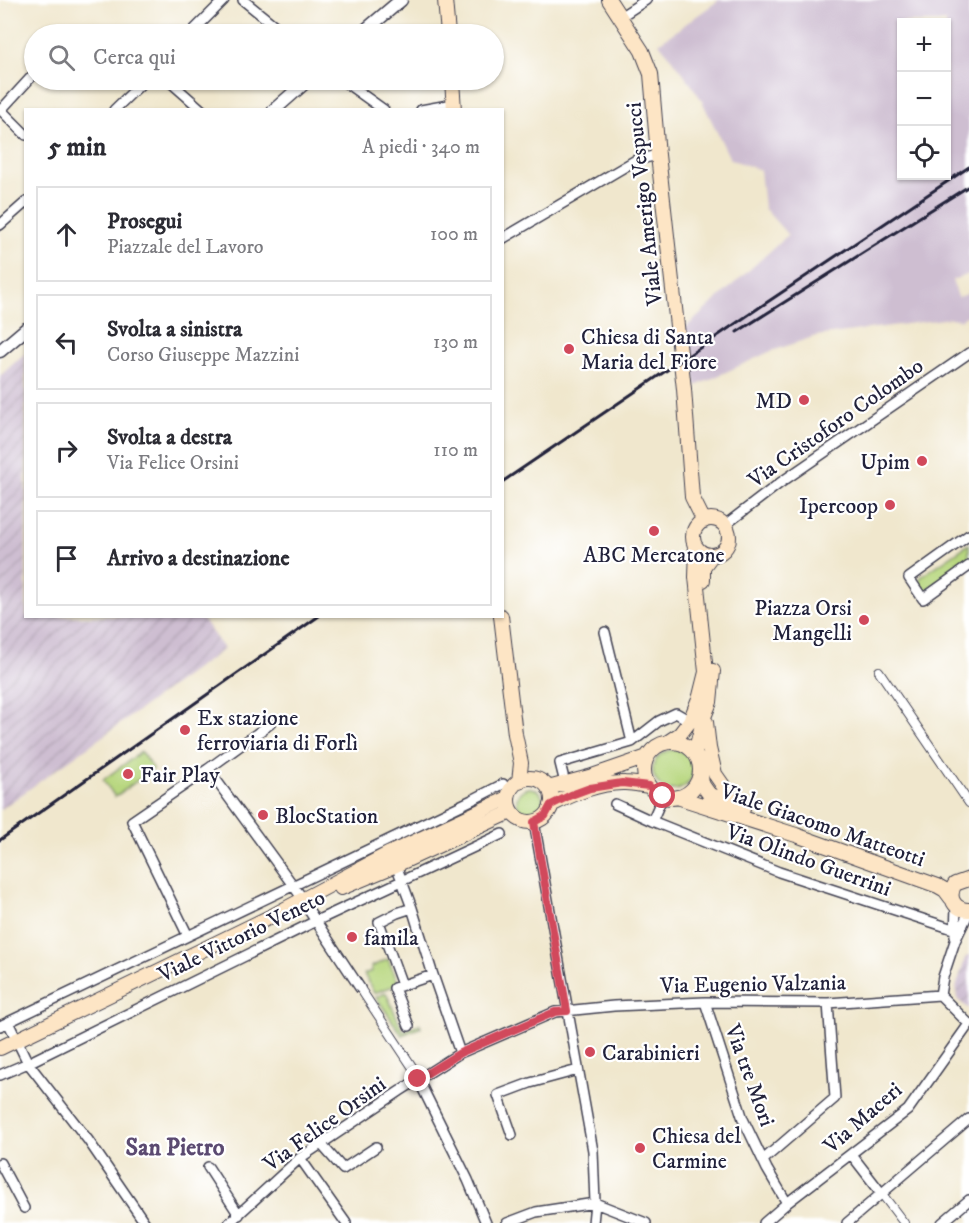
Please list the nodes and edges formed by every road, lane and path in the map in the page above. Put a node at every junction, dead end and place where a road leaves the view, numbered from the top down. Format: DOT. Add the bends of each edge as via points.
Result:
graph roads {
  1 [pos="224,0"];
  2 [pos="243,0"];
  3 [pos="401,0"];
  4 [pos="445,0"];
  5 [pos="609,0"];
  6 [pos="646,0"];
  7 [pos="621,17"];
  8 [pos="200,24"];
  9 [pos="273,24"];
  10 [pos="373,24"];
  11 [pos="447,24"];
  12 [pos="24,84"];
  13 [pos="135,90"];
  14 [pos="179,90"];
  15 [pos="297,90"];
  16 [pos="356,90"];
  17 [pos="453,90"];
  18 [pos="454,107"];
  19 [pos="116,108"];
  20 [pos="200,108"];
  21 [pos="276,108"];
  22 [pos="381,108"];
  23 [pos="0,109"];
  24 [pos="24,133"];
  25 [pos="658,155"];
  26 [pos="24,204"];
  27 [pos="0,225"];
  28 [pos="504,238"];
  29 [pos="24,330"];
  30 [pos="0,351"];
  31 [pos="969,353"];
  32 [pos="704,521"];
  33 [pos="725,525"];
  34 [pos="969,535"];
  35 [pos="697,548"];
  36 [pos="712,555"];
  37 [pos="969,566"];
  38 [pos="501,618"];
  39 [pos="606,632"];
  40 [pos="879,671"];
  41 [pos="704,717"];
  42 [pos="690,721"];
  43 [pos="270,724"];
  44 [pos="632,742"];
  45 [pos="668,742"];
  46 [pos="695,753"];
  47 [pos="647,757"];
  48 [pos="700,767"];
  49 [pos="208,769"];
  50 [pos="519,782"];
  51 [pos="565,783"];
  52 [pos="503,784"];
  53 [pos="649,786"];
  54 [pos="548,788"];
  55 [pos="670,797"];
  56 [pos="508,798"];
  57 [pos="969,803"];
  58 [pos="615,804"];
  59 [pos="551,805"];
  60 [pos="733,806"];
  61 [pos="511,812"];
  62 [pos="445,820"];
  63 [pos="652,821"];
  64 [pos="534,822"];
  65 [pos="502,834"];
  66 [pos="390,854"];
  67 [pos="969,879"];
  68 [pos="402,881"];
  69 [pos="294,886"];
  70 [pos="303,901"];
  71 [pos="960,902"];
  72 [pos="412,908"];
  73 [pos="316,921"];
  74 [pos="956,930"];
  75 [pos="188,936"];
  76 [pos="955,941"];
  77 [pos="433,975"];
  78 [pos="402,985"];
  79 [pos="360,988"];
  80 [pos="940,995"];
  81 [pos="705,1002"];
  82 [pos="828,1003"];
  83 [pos="567,1011"];
  84 [pos="4,1024"];
  85 [pos="969,1024"];
  86 [pos="410,1026"];
  87 [pos="17,1040"];
  88 [pos="0,1048"];
  89 [pos="460,1053"];
  90 [pos="28,1063"];
  91 [pos="578,1070"];
  92 [pos="0,1075"];
  93 [pos="418,1079"];
  94 [pos="969,1119"];
  95 [pos="512,1135"];
  96 [pos="321,1144"];
  97 [pos="376,1148"];
  98 [pos="851,1154"];
  99 [pos="300,1158"];
  100 [pos="763,1160"];
  101 [pos="0,1163"];
  102 [pos="208,1167"];
  103 [pos="882,1194"];
  104 [pos="969,1200"];
  105 [pos="595,1203"];
  106 [pos="787,1203"];
  107 [pos="24,1208"];
  108 [pos="239,1215"];
  109 [pos="145,1223"];
  110 [pos="229,1223"];
  111 [pos="346,1223"];
  112 [pos="486,1223"];
  113 [pos="507,1223"];
  114 [pos="593,1223"];
  115 [pos="646,1223"];
  116 [pos="764,1223"];
  117 [pos="846,1223"];
  118 [pos="904,1223"];
  119 [pos="942,1223"];
  1 -- 8 [label="street"];
  2 -- 9 [label="street"];
  3 -- 10 [label="street"];
  4 -- 11 [label="main road"];
  5 -- 7 [label="main road, Viale Amerigo Vespucci"];
  6 -- 7 [label="street"];
  7 -- 25 [label="main road, Viale Amerigo Vespucci" via="651,74"];
  12 -- 23 [label="street"];
  13 -- 19 [label="street"];
  14 -- 20 [label="street"];
  15 -- 21 [label="street"];
  16 -- 22 [label="street"];
  17 -- 18 [label="main road"];
  23 -- 24 [label="street"];
  25 -- 28 [label="street" via="636,160"];
  25 -- 32 [label="main road, Viale Amerigo Vespucci" via="692,497"];
  26 -- 27 [label="street"];
  29 -- 30 [label="street"];
  31 -- 33 [label="street, Via Cristoforo Colombo"];
  32 -- 33 [label="main road" via="715,519"];
  32 -- 35 [label="main road" via="694,531"];
  33 -- 36 [label="main road" via="729,535 727,547"];
  34 -- 37 [label="street" via="909,578 923,599"];
  35 -- 36 [label="main road"];
  35 -- 42 [label="main road" via="696,577 706,672"];
  36 -- 41 [label="main road" via="703,567 702,578 714,675"];
  38 -- 50 [label="main road" via="521,763"];
  39 -- 44 [label="street"];
  40 -- 57 [label="street"];
  41 -- 46 [label="main road"];
  41 -- 60 [label="main road" via="715,774"];
  42 -- 44 [label="street" via="676,713"];
  42 -- 45 [label="main road"];
  43 -- 49 [label="street"];
  44 -- 51 [label="street" via="560,763"];
  45 -- 46 [label="main road" via="680,743"];
  45 -- 47 [label="main road"];
  46 -- 48 [label="main road"];
  47 -- 51 [label="main road"];
  47 -- 53 [label="main road" via="644,768"];
  48 -- 55 [label="main road" via="694,787 684,795"];
  48 -- 60 [label="main road, Viale Giacomo Matteotti" via="702,784 709,794"];
  49 -- 69 [label="street"];
  49 -- 75 [label="street" via="132,821"];
  50 -- 54 [label="main road" via="537,780"];
  50 -- 56 [label="main road"];
  51 -- 54 [label="main road"];
  52 -- 62 [label="street, Viale Vittorio Veneto"];
  53 -- 55 [label="main road"];
  53 -- 59 [label="main road" via="622,783 590,788"];
  54 -- 59 [label="main road"];
  55 -- 63 [label="street"];
  55 -- 71 [label="main road, Viale Giacomo Matteotti" via="796,835 938,886"];
  56 -- 61 [label="main road"];
  56 -- 62 [label="main road, Viale Vittorio Veneto"];
  58 -- 63 [label="street, Via Olindo Guerrini"];
  59 -- 64 [label="main road" via="545,816"];
  60 -- 71 [label="main road, Viale Giacomo Matteotti" via="896,865"];
  61 -- 64 [label="main road" via="521,821"];
  61 -- 66 [label="main road, Viale Vittorio Veneto"];
  62 -- 66 [label="main road, Viale Vittorio Veneto"];
  63 -- 74 [label="street, Via Olindo Guerrini" via="779,872"];
  64 -- 83 [label="street"];
  65 -- 68 [label="street, Viale Vittorio Veneto"];
  66 -- 68 [label="street"];
  66 -- 69 [label="street, Viale Vittorio Veneto"];
  66 -- 70 [label="main road, Viale Vittorio Veneto"];
  67 -- 71 [label="main road" via="959,881"];
  68 -- 72 [label="street"];
  68 -- 73 [label="street, Viale Vittorio Veneto"];
  69 -- 70 [label="street"];
  69 -- 75 [label="street, Viale Vittorio Veneto"];
  70 -- 73 [label="street"];
  70 -- 87 [label="main road, Viale Vittorio Veneto"];
  71 -- 74 [label="street"];
  71 -- 76 [label="street"];
  72 -- 77 [label="street"];
  72 -- 78 [label="street" via="380,921"];
  73 -- 79 [label="street"];
  73 -- 90 [label="street, Viale Vittorio Veneto"];
  74 -- 76 [label="street"];
  75 -- 84 [label="street, Viale Vittorio Veneto"];
  76 -- 80 [label="street"];
  77 -- 78 [label="street"];
  77 -- 89 [label="street"];
  78 -- 86 [label="street" via="394,988"];
  79 -- 93 [label="street"];
  80 -- 82 [label="street, Via Eugenio Valzania"];
  80 -- 85 [label="street"];
  81 -- 82 [label="street, Via Eugenio Valzania"];
  81 -- 83 [label="street, Via Eugenio Valzania"];
  81 -- 100 [label="street, Via tre Mori" via="743,1119"];
  82 -- 100 [label="street" via="834,1098"];
  83 -- 89 [label="street, Via Felice Orsini" via="555,1012"];
  83 -- 91 [label="street"];
  84 -- 87 [label="street"];
  85 -- 98 [label="street, Via Maceri" via="908,1110"];
  87 -- 88 [label="main road, Viale Vittorio Veneto"];
  87 -- 90 [label="street"];
  89 -- 93 [label="street, Via Felice Orsini"];
  90 -- 92 [label="street, Viale Vittorio Veneto"];
  90 -- 109 [label="street"];
  91 -- 95 [label="street" via="498,1095"];
  91 -- 105 [label="street" via="592,1151"];
  93 -- 96 [label="street, Via Felice Orsini"];
  93 -- 112 [label="street"];
  94 -- 103 [label="street"];
  96 -- 97 [label="street" via="343,1169"];
  96 -- 99 [label="street, Via Felice Orsini"];
  98 -- 103 [label="street"];
  98 -- 106 [label="street, Via Maceri"];
  99 -- 108 [label="street, Via Felice Orsini"];
  99 -- 111 [label="street"];
  100 -- 106 [label="street, Via tre Mori"];
  101 -- 107 [label="street"];
  102 -- 108 [label="street"];
  103 -- 117 [label="street"];
  103 -- 118 [label="street"];
  104 -- 119 [label="street"];
  105 -- 113 [label="street" via="536,1212"];
  105 -- 114 [label="street"];
  105 -- 115 [label="street"];
  106 -- 116 [label="street, Via Maceri"];
  108 -- 110 [label="street, Via Felice Orsini"];
}
